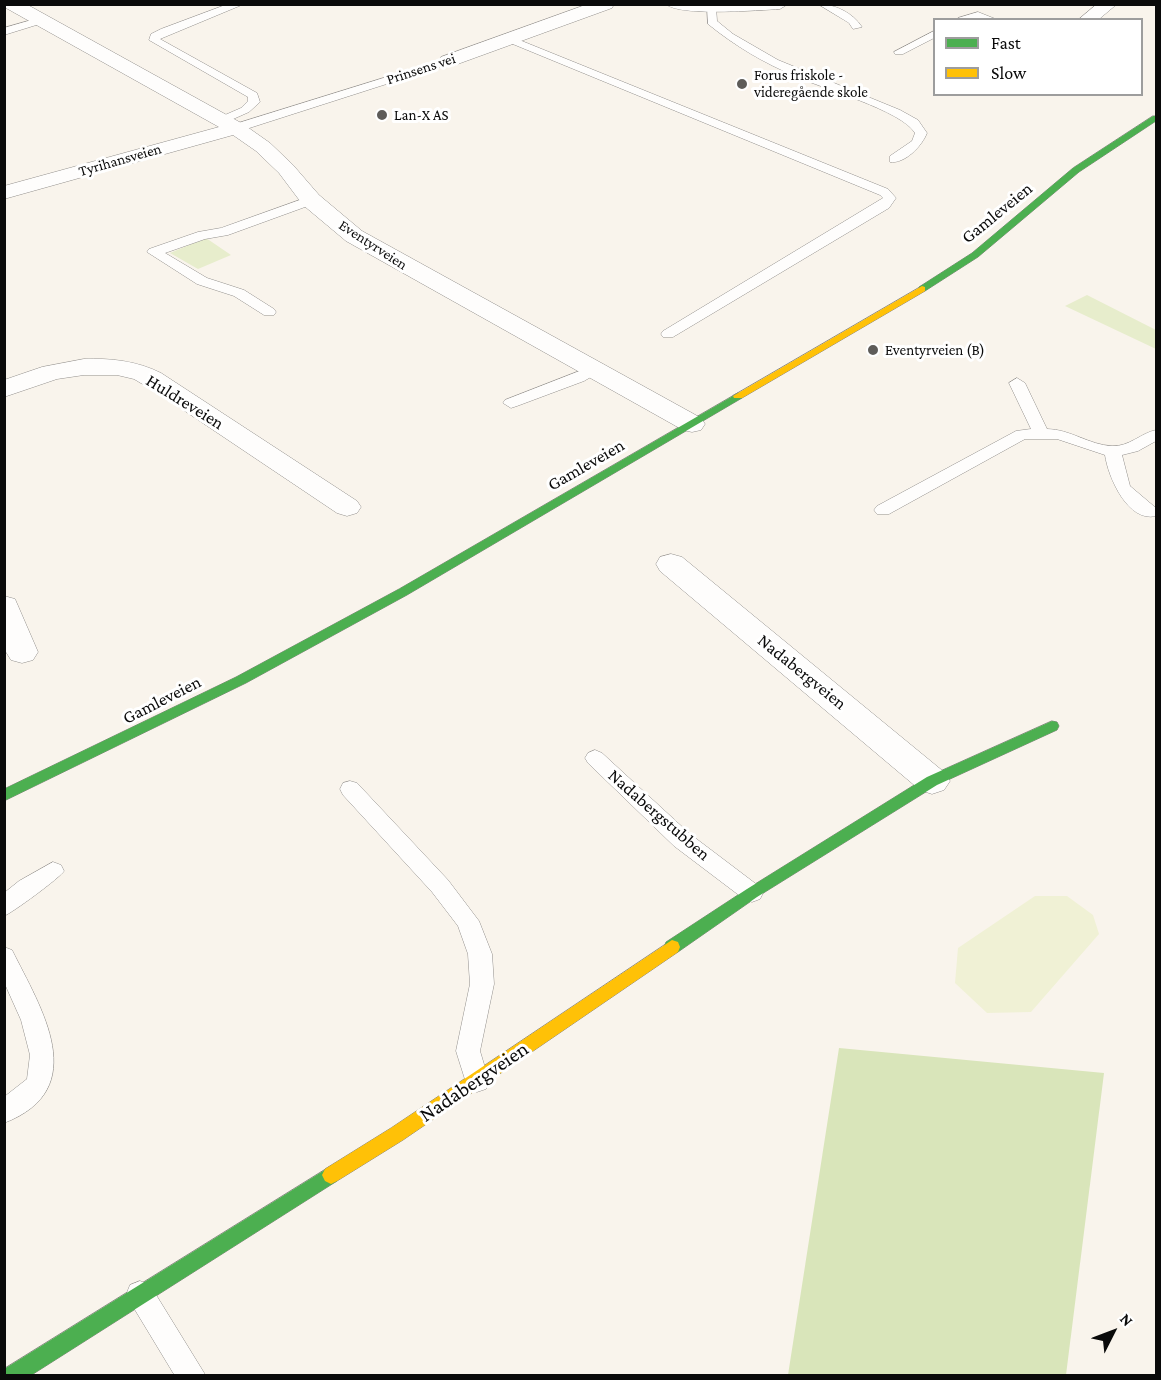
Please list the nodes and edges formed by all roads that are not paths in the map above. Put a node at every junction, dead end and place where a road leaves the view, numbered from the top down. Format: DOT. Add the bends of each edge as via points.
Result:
graph roads {
  1 [pos="12,4"];
  2 [pos="239,4"];
  3 [pos="606,4"];
  4 [pos="674,4"];
  5 [pos="780,4"];
  6 [pos="823,4"];
  7 [pos="1109,4"];
  8 [pos="711,8"];
  9 [pos="968,18"];
  10 [pos="987,18"];
  11 [pos="1089,18"];
  12 [pos="42,20"];
  13 [pos="857,27"];
  14 [pos="4,32"];
  15 [pos="933,35"];
  16 [pos="507,38"];
  17 [pos="899,52"];
  18 [pos="448,61"];
  19 [pos="1156,118"];
  20 [pos="229,124"];
  21 [pos="894,159"];
  22 [pos="4,193"];
  23 [pos="311,200"];
  24 [pos="269,312"];
  25 [pos="668,334"];
  26 [pos="596,370"];
  27 [pos="1017,383"];
  28 [pos="4,389"];
  29 [pos="511,403"];
  30 [pos="692,424"];
  31 [pos="1040,432"];
  32 [pos="1156,435"];
  33 [pos="1113,451"];
  34 [pos="347,507"];
  35 [pos="883,510"];
  36 [pos="1151,512"];
  37 [pos="671,564"];
  38 [pos="4,606"];
  39 [pos="22,652"];
  40 [pos="1052,726"];
  41 [pos="595,759"];
  42 [pos="932,781"];
  43 [pos="350,789"];
  44 [pos="4,796"];
  45 [pos="53,871"];
  46 [pos="752,893"];
  47 [pos="4,907"];
  48 [pos="4,957"];
  49 [pos="477,1081"];
  50 [pos="4,1111"];
  51 [pos="140,1295"];
  52 [pos="11,1376"];
  53 [pos="192,1376"];
  1 -- 12 [label="street, Eventyrveien"];
  2 -- 20 [label="lane" via="165,31 154,39 253,96 254,102"];
  3 -- 16 [label="street, Prinsens vei"];
  4 -- 8 [label="street"];
  5 -- 8 [label="street"];
  6 -- 13 [label="lane"];
  7 -- 11 [label="street"];
  8 -- 21 [label="lane" via="712,22 759,54 914,122 921,133 917,143"];
  9 -- 10 [label="lane"];
  12 -- 14 [label="lane"];
  12 -- 20 [label="street, Eventyrveien"];
  15 -- 17 [label="lane"];
  16 -- 18 [label="street, Prinsens vei"];
  16 -- 25 [label="lane" via="884,192 890,198"];
  18 -- 20 [label="lane, Prinsens vei"];
  19 -- 30 [label="main road, Gamleveien" via="1076,170 975,255 933,283"];
  20 -- 22 [label="street, Tyrihansveien"];
  20 -- 23 [label="street, Eventyrveien" via="263,147"];
  23 -- 24 [label="lane" via="154,252 202,281 239,293"];
  23 -- 26 [label="street, Eventyrveien" via="354,236"];
  26 -- 29 [label="lane"];
  26 -- 30 [label="street, Eventyrveien"];
  27 -- 31 [label="lane"];
  28 -- 34 [label="street, Huldreveien" via="40,374 70,369 104,366 136,371"];
  30 -- 44 [label="main road, Gamleveien" via="403,592 241,680"];
  31 -- 33 [label="lane"];
  31 -- 35 [label="lane" via="1017,435"];
  32 -- 33 [label="lane" via="1132,448"];
  33 -- 36 [label="lane" via="1116,476 1123,491"];
  37 -- 42 [label="street, Nadabergveien"];
  38 -- 39 [label="street"];
  40 -- 42 [label="main road, Nadabergveien"];
  41 -- 46 [label="lane, Nadabergstubben" via="682,840"];
  42 -- 46 [label="main road, Nadabergveien"];
  43 -- 49 [label="lane" via="468,921 480,954 482,984 468,1051"];
  45 -- 47 [label="lane"];
  46 -- 49 [label="main road, Nadabergveien"];
  48 -- 50 [label="lane" via="40,1037 42,1070 38,1083 24,1100"];
  49 -- 51 [label="main road, Nadabergveien"];
  51 -- 52 [label="main road, Nadabergveien"];
  51 -- 53 [label="lane"];
}
